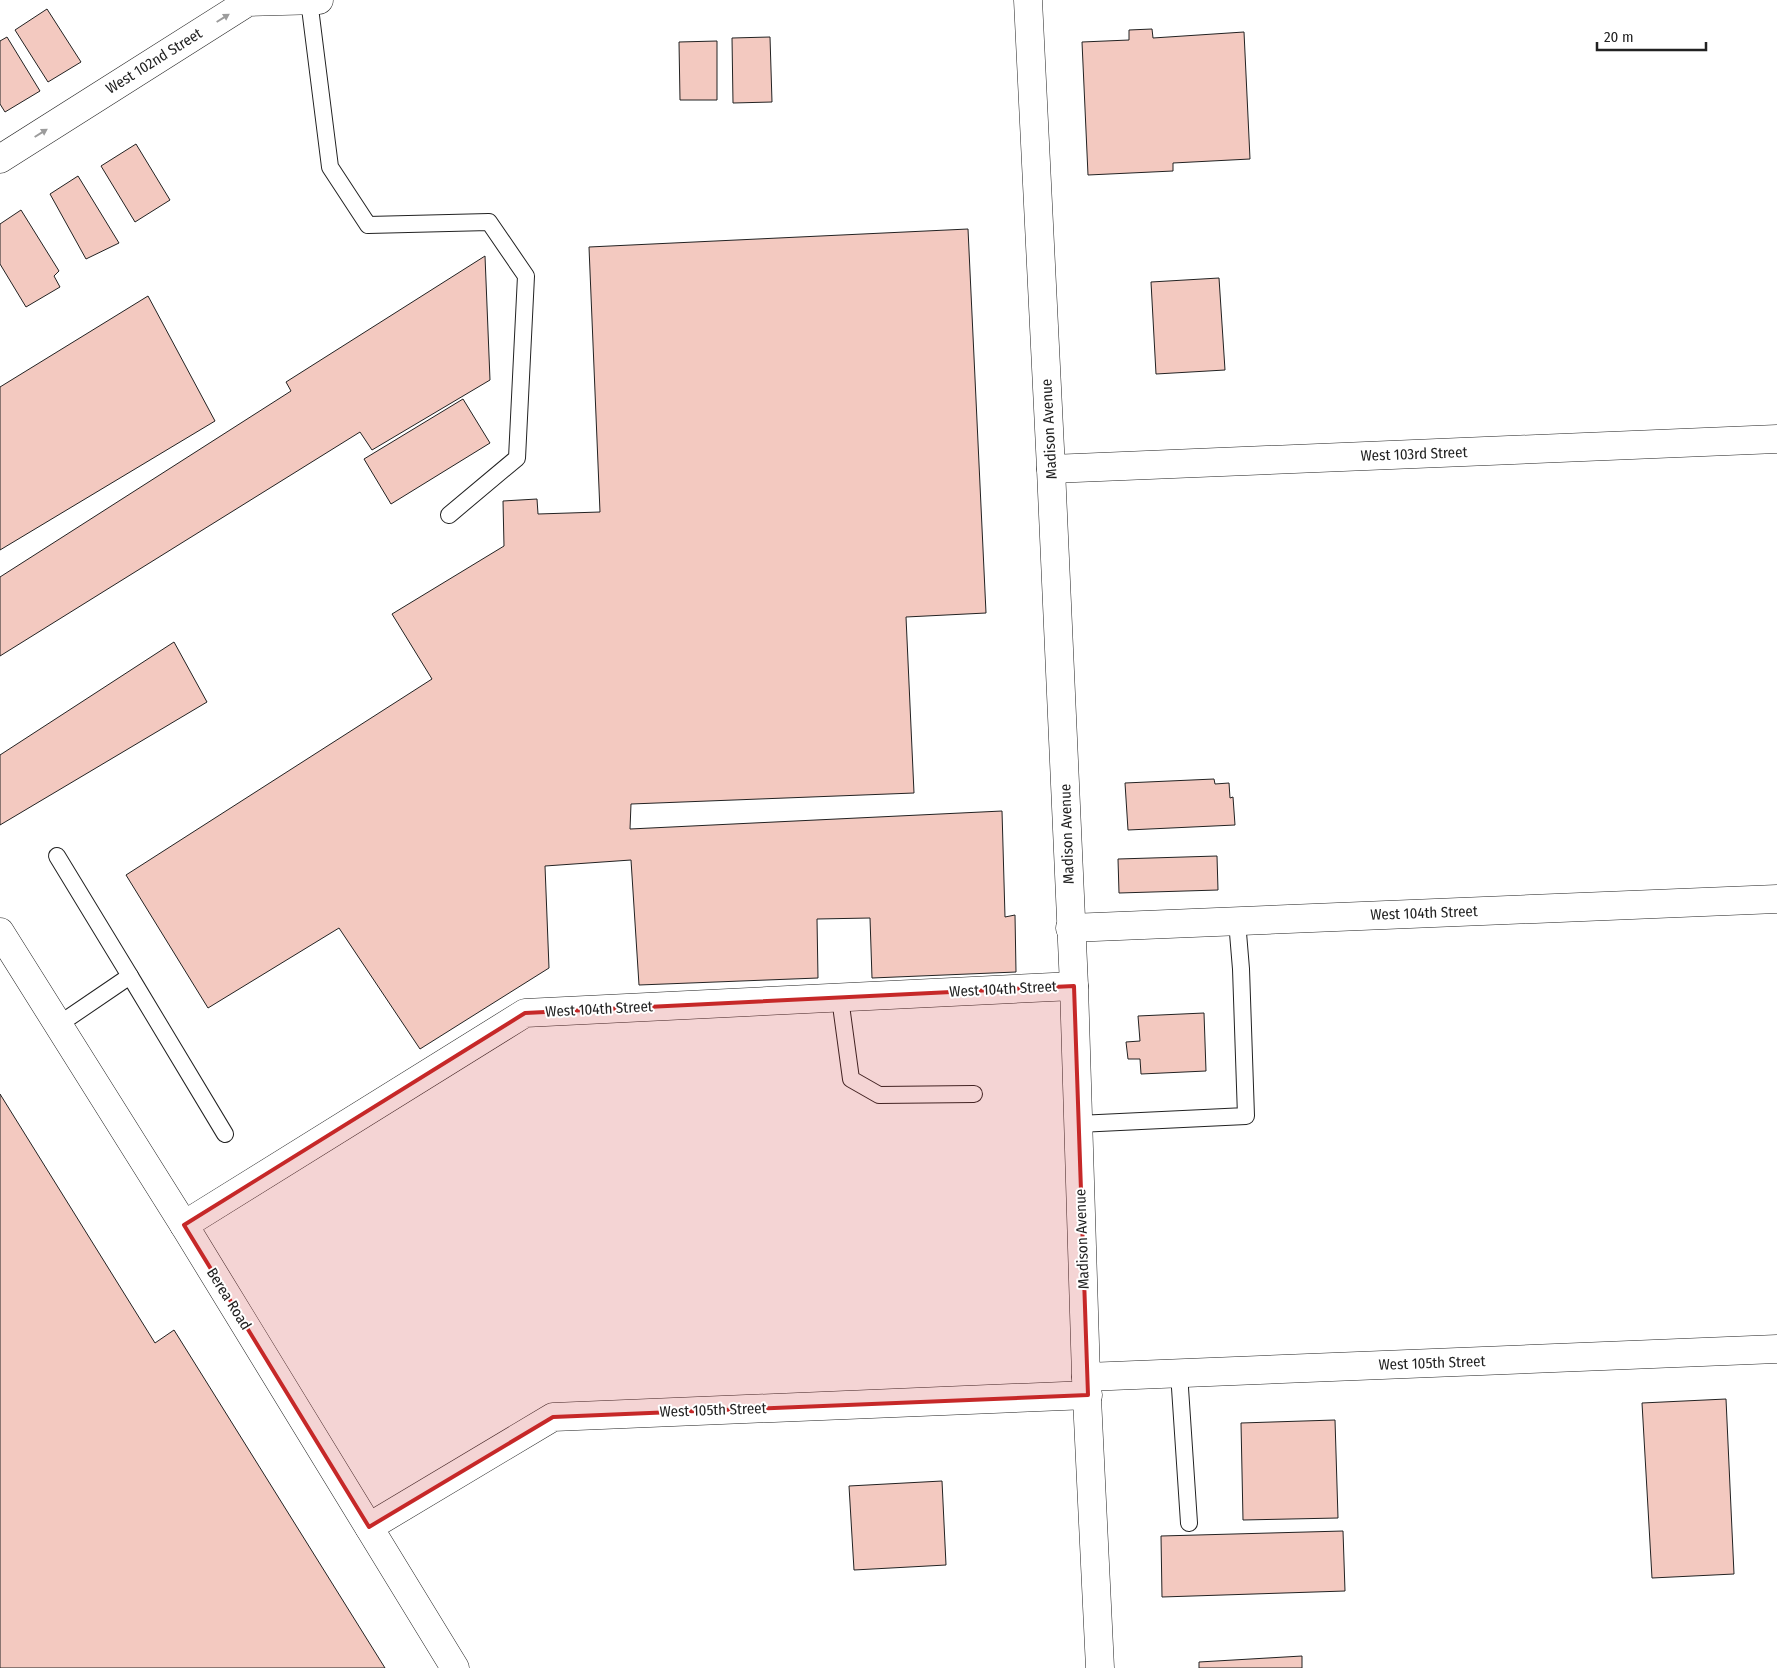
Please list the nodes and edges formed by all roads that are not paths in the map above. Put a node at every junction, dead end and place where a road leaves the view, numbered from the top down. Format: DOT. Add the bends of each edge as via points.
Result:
graph roads {
  1 [pos="309,0"];
  2 [pos="319,0"];
  3 [pos="1028,0"];
  4 [pos="0,159"];
  5 [pos="1777,439"];
  6 [pos="1051,469"];
  7 [pos="448,515"];
  8 [pos="57,856"];
  9 [pos="1777,899"];
  10 [pos="1237,921"];
  11 [pos="1070,928"];
  12 [pos="0,932"];
  13 [pos="130,976"];
  14 [pos="1074,986"];
  15 [pos="840,998"];
  16 [pos="58,1025"];
  17 [pos="974,1094"];
  18 [pos="1078,1124"];
  19 [pos="225,1134"];
  20 [pos="184,1225"];
  21 [pos="1777,1349"];
  22 [pos="1179,1373"];
  23 [pos="1087,1386"];
  24 [pos="1189,1523"];
  25 [pos="369,1527"];
  26 [pos="456,1668"];
  27 [pos="1100,1668"];
  1 -- 2 [label="street, West 102nd Street"];
  4 -- 1 [label="street, West 102nd Street, one-way" via="248,2"];
  1 -- 7 [label="lane" via="330,167 368,225 489,222 526,276 517,458"];
  3 -- 6 [label="street, Madison Avenue"];
  5 -- 6 [label="street, West 103rd Street"];
  6 -- 11 [label="street, Madison Avenue"];
  8 -- 13 [label="lane"];
  9 -- 10 [label="street, West 104th Street"];
  10 -- 11 [label="street, West 104th Street"];
  10 -- 18 [label="lane" via="1246,1116"];
  11 -- 14 [label="street, Madison Avenue"];
  12 -- 16 [label="street, Berea Road"];
  13 -- 16 [label="lane"];
  13 -- 19 [label="lane"];
  14 -- 15 [label="street, West 104th Street"];
  14 -- 18 [label="street, Madison Avenue"];
  15 -- 17 [label="lane" via="851,1079 879,1095"];
  15 -- 20 [label="street, West 104th Street" via="525,1013"];
  16 -- 20 [label="street, Berea Road"];
  18 -- 23 [label="street, Madison Avenue"];
  20 -- 25 [label="street, Berea Road"];
  21 -- 22 [label="street, West 105th Street"];
  22 -- 23 [label="street, West 105th Street"];
  22 -- 24 [label="lane"];
  23 -- 25 [label="street, West 105th Street" via="553,1416"];
  23 -- 27 [label="street, Madison Avenue"];
  25 -- 26 [label="street, Berea Road"];
}
